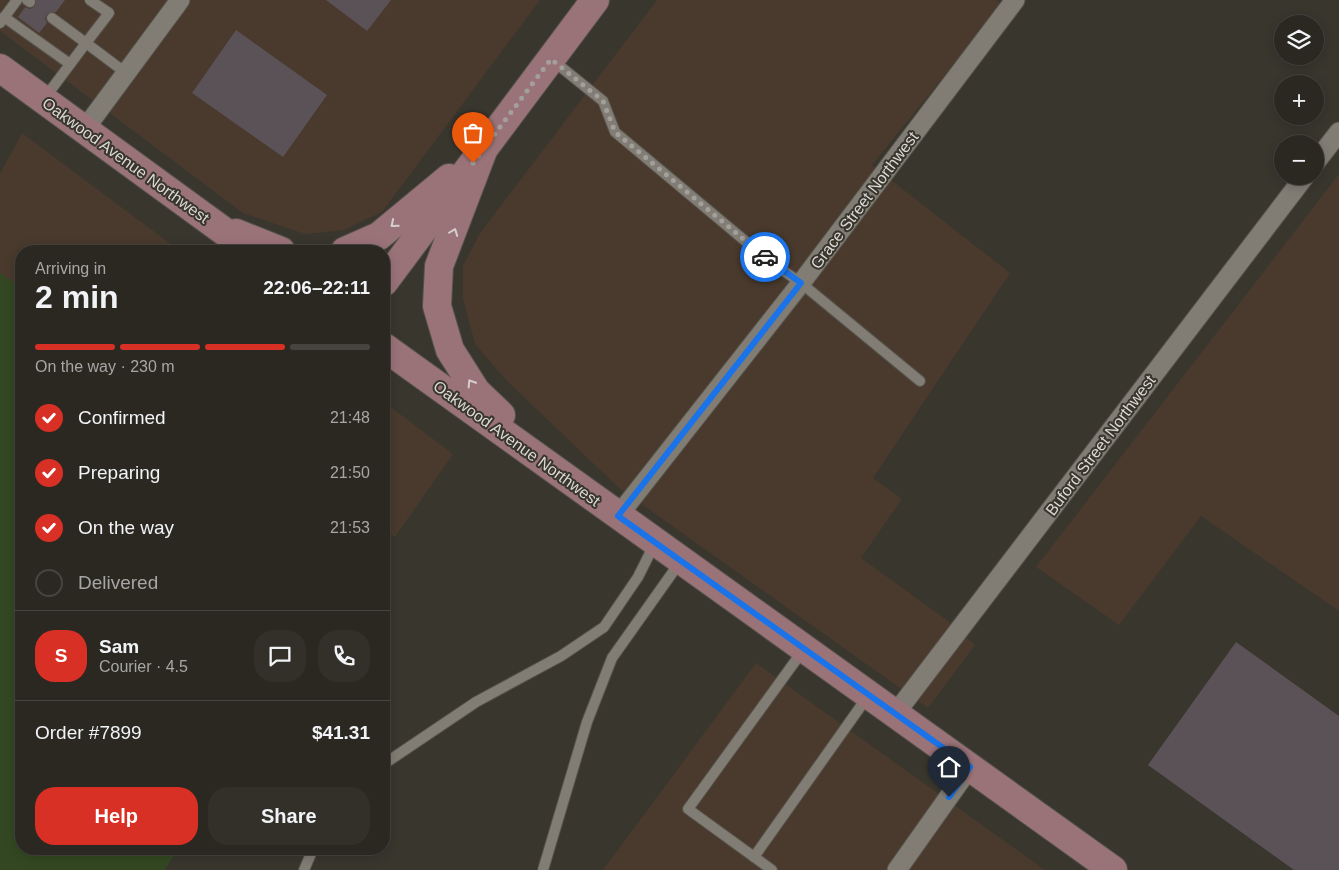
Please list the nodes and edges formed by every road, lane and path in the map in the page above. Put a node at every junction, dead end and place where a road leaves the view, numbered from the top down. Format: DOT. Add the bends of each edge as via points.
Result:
graph roads {
  1 [pos="17,0"];
  2 [pos="90,0"];
  3 [pos="180,0"];
  4 [pos="595,0"];
  5 [pos="1015,0"];
  6 [pos="52,18"];
  7 [pos="2,20"];
  8 [pos="86,43"];
  9 [pos="551,59"];
  10 [pos="70,64"];
  11 [pos="0,68"];
  12 [pos="126,73"];
  13 [pos="43,100"];
  14 [pos="84,130"];
  15 [pos="1339,132"];
  16 [pos="484,148"];
  17 [pos="1324,151"];
  18 [pos="1298,185"];
  19 [pos="213,223"];
  20 [pos="244,245"];
  21 [pos="266,245"];
  22 [pos="359,245"];
  23 [pos="390,274"];
  24 [pos="801,283"];
  25 [pos="390,351"];
  26 [pos="920,381"];
  27 [pos="568,480"];
  28 [pos="618,516"];
  29 [pos="655,543"];
  30 [pos="681,561"];
  31 [pos="804,649"];
  32 [pos="868,695"];
  33 [pos="895,714"];
  34 [pos="390,760"];
  35 [pos="970,767"];
  36 [pos="310,855"];
  37 [pos="754,857"];
  38 [pos="304,870"];
  39 [pos="542,870"];
  40 [pos="772,870"];
  41 [pos="897,870"];
  42 [pos="1113,870"];
  1 -- 7 [label="lane"];
  2 -- 8 [label="lane" via="109,13"];
  3 -- 12 [label="street"];
  4 -- 9 [label="street"];
  5 -- 24 [label="street, Grace Street Northwest"];
  6 -- 8 [label="lane"];
  7 -- 10 [label="lane"];
  8 -- 10 [label="lane"];
  8 -- 12 [label="lane"];
  9 -- 16 [label="street"];
  9 -- 24 [label="lane" via="603,101 615,132 768,260"];
  10 -- 13 [label="lane"];
  11 -- 13 [label="street, Oakwood Avenue Northwest"];
  12 -- 14 [label="street"];
  13 -- 14 [label="street, Oakwood Avenue Northwest"];
  14 -- 19 [label="street, Oakwood Avenue Northwest"];
  15 -- 17 [label="street"];
  16 -- 22 [label="street, one-way" via="379,236"];
  16 -- 23 [label="street"];
  27 -- 16 [label="street, one-way" via="476,391 450,350 437,306 439,266"];
  18 -- 33 [label="street, Buford Street Northwest"];
  19 -- 20 [label="street, Oakwood Avenue Northwest"];
  19 -- 21 [label="street"];
  24 -- 26 [label="lane"];
  24 -- 28 [label="street, Grace Street Northwest"];
  25 -- 27 [label="street, Oakwood Avenue Northwest"];
  27 -- 28 [label="street, Oakwood Avenue Northwest"];
  28 -- 29 [label="street, Oakwood Avenue Northwest"];
  29 -- 30 [label="street, Oakwood Avenue Northwest"];
  29 -- 34 [label="lane" via="638,578 604,627 561,656 476,702"];
  30 -- 31 [label="street, Oakwood Avenue Northwest"];
  30 -- 39 [label="lane" via="612,658 587,722"];
  31 -- 32 [label="street, Oakwood Avenue Northwest"];
  31 -- 37 [label="lane" via="688,810"];
  32 -- 33 [label="street, Oakwood Avenue Northwest"];
  32 -- 37 [label="lane"];
  33 -- 35 [label="street, Oakwood Avenue Northwest"];
  35 -- 41 [label="street"];
  35 -- 42 [label="street, Oakwood Avenue Northwest"];
  36 -- 38 [label="lane"];
  37 -- 40 [label="lane"];
}
